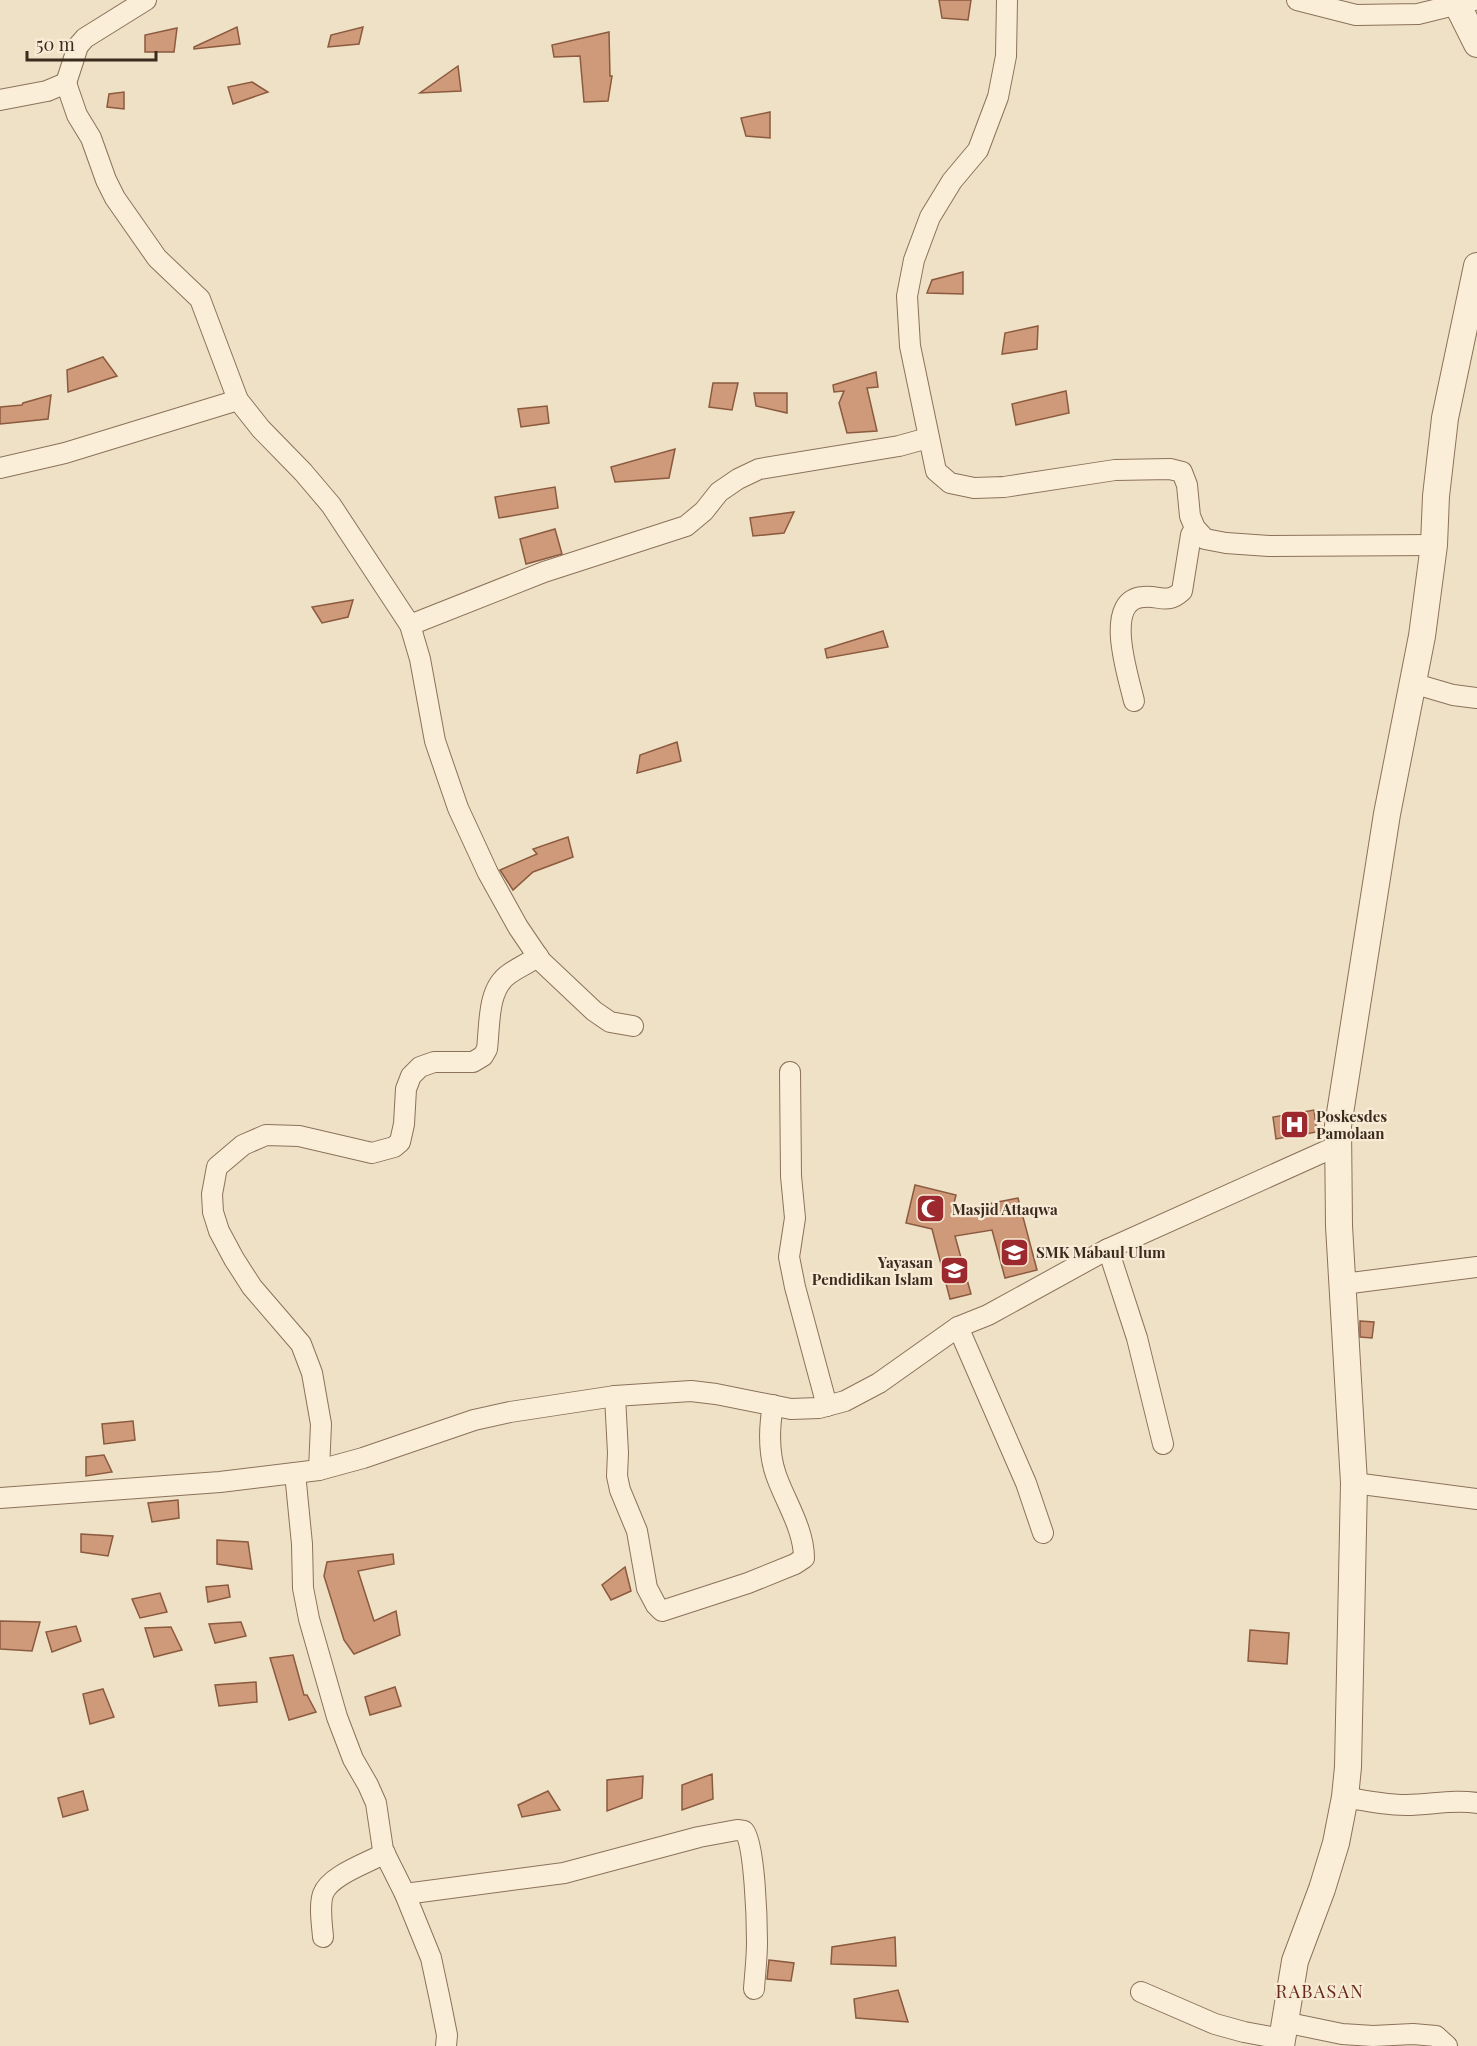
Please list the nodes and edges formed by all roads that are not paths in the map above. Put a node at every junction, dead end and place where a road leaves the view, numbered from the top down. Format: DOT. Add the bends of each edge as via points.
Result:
graph roads {
  1 [pos="146,0"];
  2 [pos="1007,0"];
  3 [pos="1297,0"];
  4 [pos="1462,1"];
  5 [pos="1477,44"];
  6 [pos="66,83"];
  7 [pos="0,100"];
  8 [pos="1477,267"];
  9 [pos="238,400"];
  10 [pos="928,438"];
  11 [pos="0,468"];
  12 [pos="1196,528"];
  13 [pos="1434,545"];
  14 [pos="410,626"];
  15 [pos="1412,683"];
  16 [pos="1477,698"];
  17 [pos="1134,701"];
  18 [pos="538,956"];
  19 [pos="633,1026"];
  20 [pos="790,1072"];
  21 [pos="1338,1146"];
  22 [pos="1108,1249"];
  23 [pos="1477,1267"];
  24 [pos="1343,1284"];
  25 [pos="958,1327"];
  26 [pos="615,1396"];
  27 [pos="773,1405"];
  28 [pos="827,1406"];
  29 [pos="1163,1444"];
  30 [pos="319,1470"];
  31 [pos="295,1473"];
  32 [pos="1354,1484"];
  33 [pos="0,1498"];
  34 [pos="1477,1499"];
  35 [pos="1043,1533"];
  36 [pos="1345,1797"];
  37 [pos="1477,1803"];
  38 [pos="385,1853"];
  39 [pos="405,1894"];
  40 [pos="323,1937"];
  41 [pos="754,1989"];
  42 [pos="1141,1992"];
  43 [pos="1282,2036"];
  44 [pos="446,2046"];
  45 [pos="1447,2046"];
  1 -- 6 [label="street" via="85,38 78,46"];
  2 -- 10 [label="street" via="1006,56 998,97 978,150 930,218 914,260 907,296 910,346"];
  3 -- 4 [label="street" via="1356,15 1418,14"];
  4 -- 5 [label="street"];
  6 -- 7 [label="street" via="47,91"];
  6 -- 9 [label="street" via="106,180 122,208 157,258 200,299"];
  8 -- 13 [label="street" via="1445,418"];
  9 -- 11 [label="street" via="65,453"];
  9 -- 14 [label="street" via="332,505"];
  10 -- 12 [label="street" via="936,471 950,483 974,488 1115,471 1182,472"];
  10 -- 14 [label="street" via="759,469 719,492 686,526 544,572"];
  12 -- 13 [label="street" via="1205,539 1226,543"];
  12 -- 17 [label="street" via="1191,535 1182,591 1167,600 1133,599 1122,616 1119,631"];
  13 -- 15 [label="street"];
  14 -- 18 [label="street" via="435,741 458,808 488,873"];
  15 -- 16 [label="street"];
  15 -- 21 [label="street" via="1387,814"];
  18 -- 19 [label="street" via="594,1011 610,1022"];
  18 -- 30 [label="street" via="498,984 483,1056 473,1062 434,1062 420,1066 411,1076 400,1142 394,1147 372,1153 299,1136 266,1135 243,1145 218,1167 212,1194 219,1231 252,1287 301,1344 312,1373 321,1424"];
  20 -- 28 [label="street" via="795,1218 789,1257"];
  21 -- 22 [label="street"];
  21 -- 24 [label="street"];
  22 -- 25 [label="street" via="988,1315"];
  22 -- 29 [label="street" via="1137,1338"];
  23 -- 24 [label="street"];
  24 -- 32 [label="street"];
  25 -- 28 [label="street" via="879,1383"];
  25 -- 35 [label="street"];
  26 -- 27 [label="street" via="691,1391"];
  26 -- 27 [label="street" via="620,1490 637,1531 647,1588 662,1611 748,1583 804,1558 793,1515 775,1473 770,1443"];
  26 -- 30 [label="street" via="474,1420"];
  27 -- 28 [label="street" via="791,1409"];
  30 -- 31 [label="street"];
  31 -- 33 [label="street"];
  31 -- 38 [label="street" via="303,1588 309,1618 337,1717 376,1803"];
  32 -- 34 [label="street"];
  32 -- 36 [label="street"];
  36 -- 37 [label="street" via="1385,1804"];
  36 -- 43 [label="street" via="1322,1889 1295,1961"];
  38 -- 39 [label="street"];
  38 -- 40 [label="street" via="346,1872 326,1888 322,1896"];
  39 -- 41 [label="street" via="564,1873 699,1837 744,1831 750,1843 756,1909"];
  39 -- 44 [label="street" via="430,1958 441,2000"];
  42 -- 43 [label="street" via="1215,2024"];
  43 -- 45 [label="street" via="1413,2034 1436,2036"];
}
